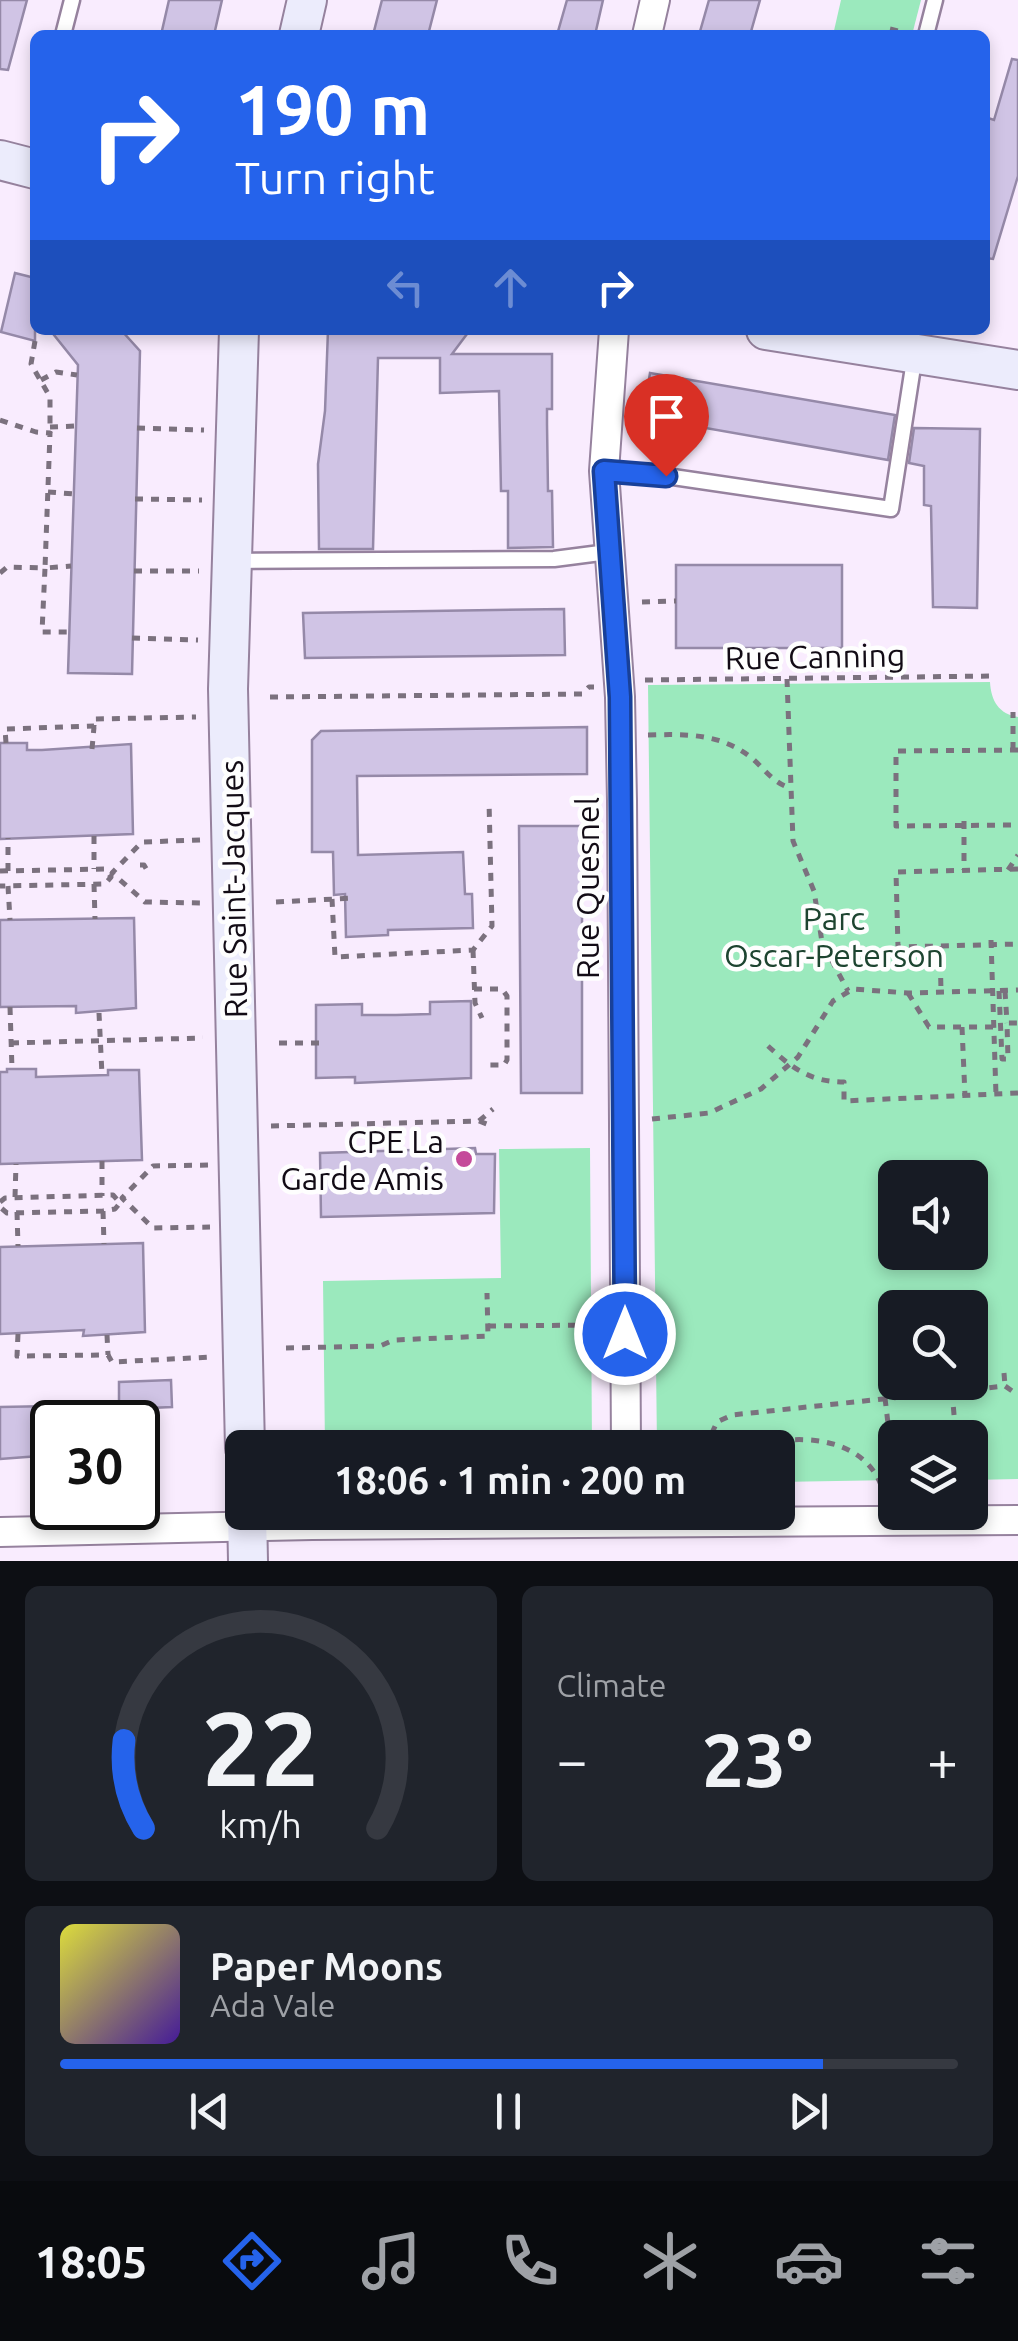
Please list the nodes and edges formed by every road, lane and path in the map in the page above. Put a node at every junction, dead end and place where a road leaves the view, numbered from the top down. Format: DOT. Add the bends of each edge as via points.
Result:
graph roads {
  1 [pos="72,0"];
  2 [pos="308,0"];
  3 [pos="656,0"];
  4 [pos="935,0"];
  5 [pos="65,30"];
  6 [pos="299,30"];
  7 [pos="648,30"];
  8 [pos="927,30"];
  9 [pos="238,335"];
  10 [pos="614,335"];
  11 [pos="852,337"];
  12 [pos="35,341"];
  13 [pos="915,354"];
  14 [pos="1018,370"];
  15 [pos="78,375"];
  16 [pos="41,380"];
  17 [pos="0,420"];
  18 [pos="76,426"];
  19 [pos="137,428"];
  20 [pos="50,430"];
  21 [pos="206,430"];
  22 [pos="604,471"];
  23 [pos="48,492"];
  24 [pos="74,494"];
  25 [pos="136,499"];
  26 [pos="202,500"];
  27 [pos="608,552"];
  28 [pos="71,566"];
  29 [pos="215,566"];
  30 [pos="45,568"];
  31 [pos="134,571"];
  32 [pos="0,573"];
  33 [pos="676,601"];
  34 [pos="642,602"];
  35 [pos="69,632"];
  36 [pos="132,638"];
  37 [pos="198,640"];
  38 [pos="994,676"];
  39 [pos="787,678"];
  40 [pos="638,684"];
  41 [pos="599,686"];
  42 [pos="270,697"];
  43 [pos="1013,712"];
  44 [pos="196,716"];
  45 [pos="94,726"];
  46 [pos="1003,734"];
  47 [pos="1012,734"];
  48 [pos="644,735"];
  49 [pos="6,743"];
  50 [pos="92,749"];
  51 [pos="1015,750"];
  52 [pos="791,788"];
  53 [pos="489,802"];
  54 [pos="964,823"];
  55 [pos="1018,825"];
  56 [pos="94,836"];
  57 [pos="8,838"];
  58 [pos="200,840"];
  59 [pos="1018,855"];
  60 [pos="140,864"];
  61 [pos="1018,869"];
  62 [pos="94,870"];
  63 [pos="964,870"];
  64 [pos="1008,870"];
  65 [pos="4,871"];
  66 [pos="111,874"];
  67 [pos="150,875"];
  68 [pos="94,884"];
  69 [pos="0,886"];
  70 [pos="8,886"];
  71 [pos="332,898"];
  72 [pos="356,898"];
  73 [pos="202,902"];
  74 [pos="276,902"];
  75 [pos="95,919"];
  76 [pos="10,920"];
  77 [pos="991,943"];
  78 [pos="1018,944"];
  79 [pos="940,946"];
  80 [pos="473,950"];
  81 [pos="474,989"];
  82 [pos="1018,990"];
  83 [pos="998,991"];
  84 [pos="848,992"];
  85 [pos="908,992"];
  86 [pos="941,992"];
  87 [pos="10,1007"];
  88 [pos="99,1013"];
  89 [pos="482,1018"];
  90 [pos="1006,1023"];
  91 [pos="962,1027"];
  92 [pos="993,1027"];
  93 [pos="1017,1029"];
  94 [pos="206,1038"];
  95 [pos="101,1041"];
  96 [pos="11,1043"];
  97 [pos="278,1043"];
  98 [pos="327,1043"];
  99 [pos="768,1046"];
  100 [pos="483,1066"];
  101 [pos="789,1066"];
  102 [pos="12,1069"];
  103 [pos="102,1075"];
  104 [pos="996,1094"];
  105 [pos="1018,1094"];
  106 [pos="964,1096"];
  107 [pos="493,1108"];
  108 [pos="649,1119"];
  109 [pos="479,1121"];
  110 [pos="271,1126"];
  111 [pos="492,1126"];
  112 [pos="102,1161"];
  113 [pos="16,1164"];
  114 [pos="211,1164"];
  115 [pos="102,1196"];
  116 [pos="16,1197"];
  117 [pos="120,1199"];
  118 [pos="0,1205"];
  119 [pos="103,1211"];
  120 [pos="18,1212"];
  121 [pos="212,1227"];
  122 [pos="104,1244"];
  123 [pos="18,1246"];
  124 [pos="487,1293"];
  125 [pos="591,1324"];
  126 [pos="488,1326"];
  127 [pos="18,1334"];
  128 [pos="107,1336"];
  129 [pos="286,1348"];
  130 [pos="108,1355"];
  131 [pos="215,1357"];
  132 [pos="1004,1373"];
  133 [pos="1005,1386"];
  134 [pos="988,1388"];
  135 [pos="1018,1395"];
  136 [pos="878,1399"];
  137 [pos="246,1430"];
  138 [pos="626,1430"];
  139 [pos="714,1430"];
  140 [pos="795,1440"];
  141 [pos="878,1479"];
  142 [pos="795,1519"];
  143 [pos="1018,1520"];
  144 [pos="323,1530"];
  145 [pos="0,1532"];
  146 [pos="247,1533"];
  1 -- 5 [label="lane"];
  2 -- 6 [label="main road"];
  3 -- 7 [label="street"];
  4 -- 8 [label="lane"];
  9 -- 29 [label="main road, Rue Saint-Jacques"];
  10 -- 22 [label="street, Rue Quesnel"];
  11 -- 13 [label="main road"];
  12 -- 16 [label="path" via="31,364"];
  13 -- 14 [label="main road"];
  13 -- 22 [label="lane" via="892,509"];
  15 -- 16 [label="path" via="56,372"];
  16 -- 20 [label="path" via="50,396"];
  17 -- 20 [label="path"];
  18 -- 20 [label="path"];
  19 -- 21 [label="path"];
  20 -- 23 [label="path"];
  22 -- 27 [label="street, Rue Quesnel"];
  23 -- 24 [label="path"];
  23 -- 30 [label="path"];
  25 -- 26 [label="path"];
  27 -- 29 [label="lane" via="554,559"];
  27 -- 138 [label="street, Rue Quesnel" via="622,782"];
  28 -- 30 [label="path"];
  29 -- 31 [label="path"];
  29 -- 137 [label="main road, Rue Saint-Jacques" via="228,689"];
  30 -- 32 [label="path" via="6,567"];
  30 -- 35 [label="path" via="42,632"];
  33 -- 34 [label="path"];
  36 -- 37 [label="path"];
  38 -- 39 [label="path, Rue Canning"];
  39 -- 40 [label="path, Rue Canning"];
  39 -- 52 [label="path"];
  41 -- 42 [label="path" via="582,694"];
  43 -- 47 [label="path"];
  44 -- 45 [label="path" via="94,719"];
  45 -- 49 [label="path" via="5,729"];
  45 -- 50 [label="path"];
  46 -- 47 [label="path"];
  47 -- 51 [label="path"];
  48 -- 52 [label="path" via="716,738"];
  51 -- 54 [label="path" via="896,751 896,826"];
  52 -- 84 [label="path" via="790,842 814,891 822,942"];
  53 -- 80 [label="path" via="492,926"];
  54 -- 55 [label="path"];
  54 -- 63 [label="path"];
  56 -- 62 [label="path"];
  57 -- 65 [label="path"];
  58 -- 66 [label="path" via="142,842"];
  59 -- 64 [label="path"];
  60 -- 67 [label="path"];
  61 -- 64 [label="path"];
  62 -- 65 [label="path"];
  62 -- 66 [label="path"];
  63 -- 64 [label="path"];
  63 -- 79 [label="path" via="896,872 898,946"];
  66 -- 68 [label="path" via="108,882"];
  66 -- 73 [label="path" via="144,902"];
  68 -- 70 [label="path"];
  68 -- 75 [label="path"];
  69 -- 70 [label="path"];
  70 -- 76 [label="path"];
  71 -- 72 [label="path"];
  71 -- 74 [label="path"];
  71 -- 80 [label="path" via="335,956"];
  77 -- 78 [label="path"];
  77 -- 79 [label="path"];
  77 -- 83 [label="path"];
  79 -- 86 [label="path"];
  80 -- 81 [label="path"];
  81 -- 89 [label="path"];
  81 -- 100 [label="path" via="502,988 507,996 507,1060"];
  82 -- 83 [label="path"];
  83 -- 86 [label="path"];
  83 -- 90 [label="path"];
  83 -- 90 [label="path" via="1002,1059 1008,1060"];
  83 -- 92 [label="path"];
  84 -- 85 [label="path"];
  84 -- 101 [label="path" via="833,1001"];
  85 -- 86 [label="path"];
  85 -- 91 [label="path" via="930,1027"];
  87 -- 96 [label="path"];
  88 -- 95 [label="path"];
  90 -- 93 [label="path"];
  91 -- 92 [label="path"];
  91 -- 106 [label="path"];
  92 -- 104 [label="path"];
  94 -- 95 [label="path"];
  95 -- 96 [label="path"];
  95 -- 103 [label="path"];
  96 -- 102 [label="path"];
  97 -- 98 [label="path"];
  99 -- 101 [label="path"];
  101 -- 106 [label="path" via="816,1080 844,1082 844,1101"];
  101 -- 108 [label="path" via="724,1108"];
  104 -- 105 [label="path"];
  104 -- 106 [label="path"];
  107 -- 109 [label="path"];
  109 -- 110 [label="path"];
  109 -- 111 [label="path"];
  112 -- 115 [label="path"];
  113 -- 116 [label="path"];
  114 -- 117 [label="path" via="153,1166"];
  115 -- 116 [label="path"];
  115 -- 117 [label="path"];
  116 -- 118 [label="path"];
  117 -- 119 [label="path" via="115,1209"];
  117 -- 121 [label="path" via="153,1228"];
  118 -- 120 [label="path" via="6,1213"];
  119 -- 120 [label="path"];
  119 -- 122 [label="path"];
  120 -- 123 [label="path"];
  124 -- 126 [label="path"];
  125 -- 126 [label="path"];
  126 -- 129 [label="path" via="488,1336"];
  127 -- 130 [label="path" via="17,1356"];
  128 -- 130 [label="path"];
  130 -- 131 [label="path" via="112,1362"];
  132 -- 133 [label="path"];
  133 -- 134 [label="path"];
  133 -- 135 [label="path"];
  136 -- 139 [label="path" via="732,1415"];
  140 -- 141 [label="path" via="829,1443 863,1460"];
  142 -- 143 [label="street"];
  144 -- 146 [label="street"];
  145 -- 146 [label="street"];
}
